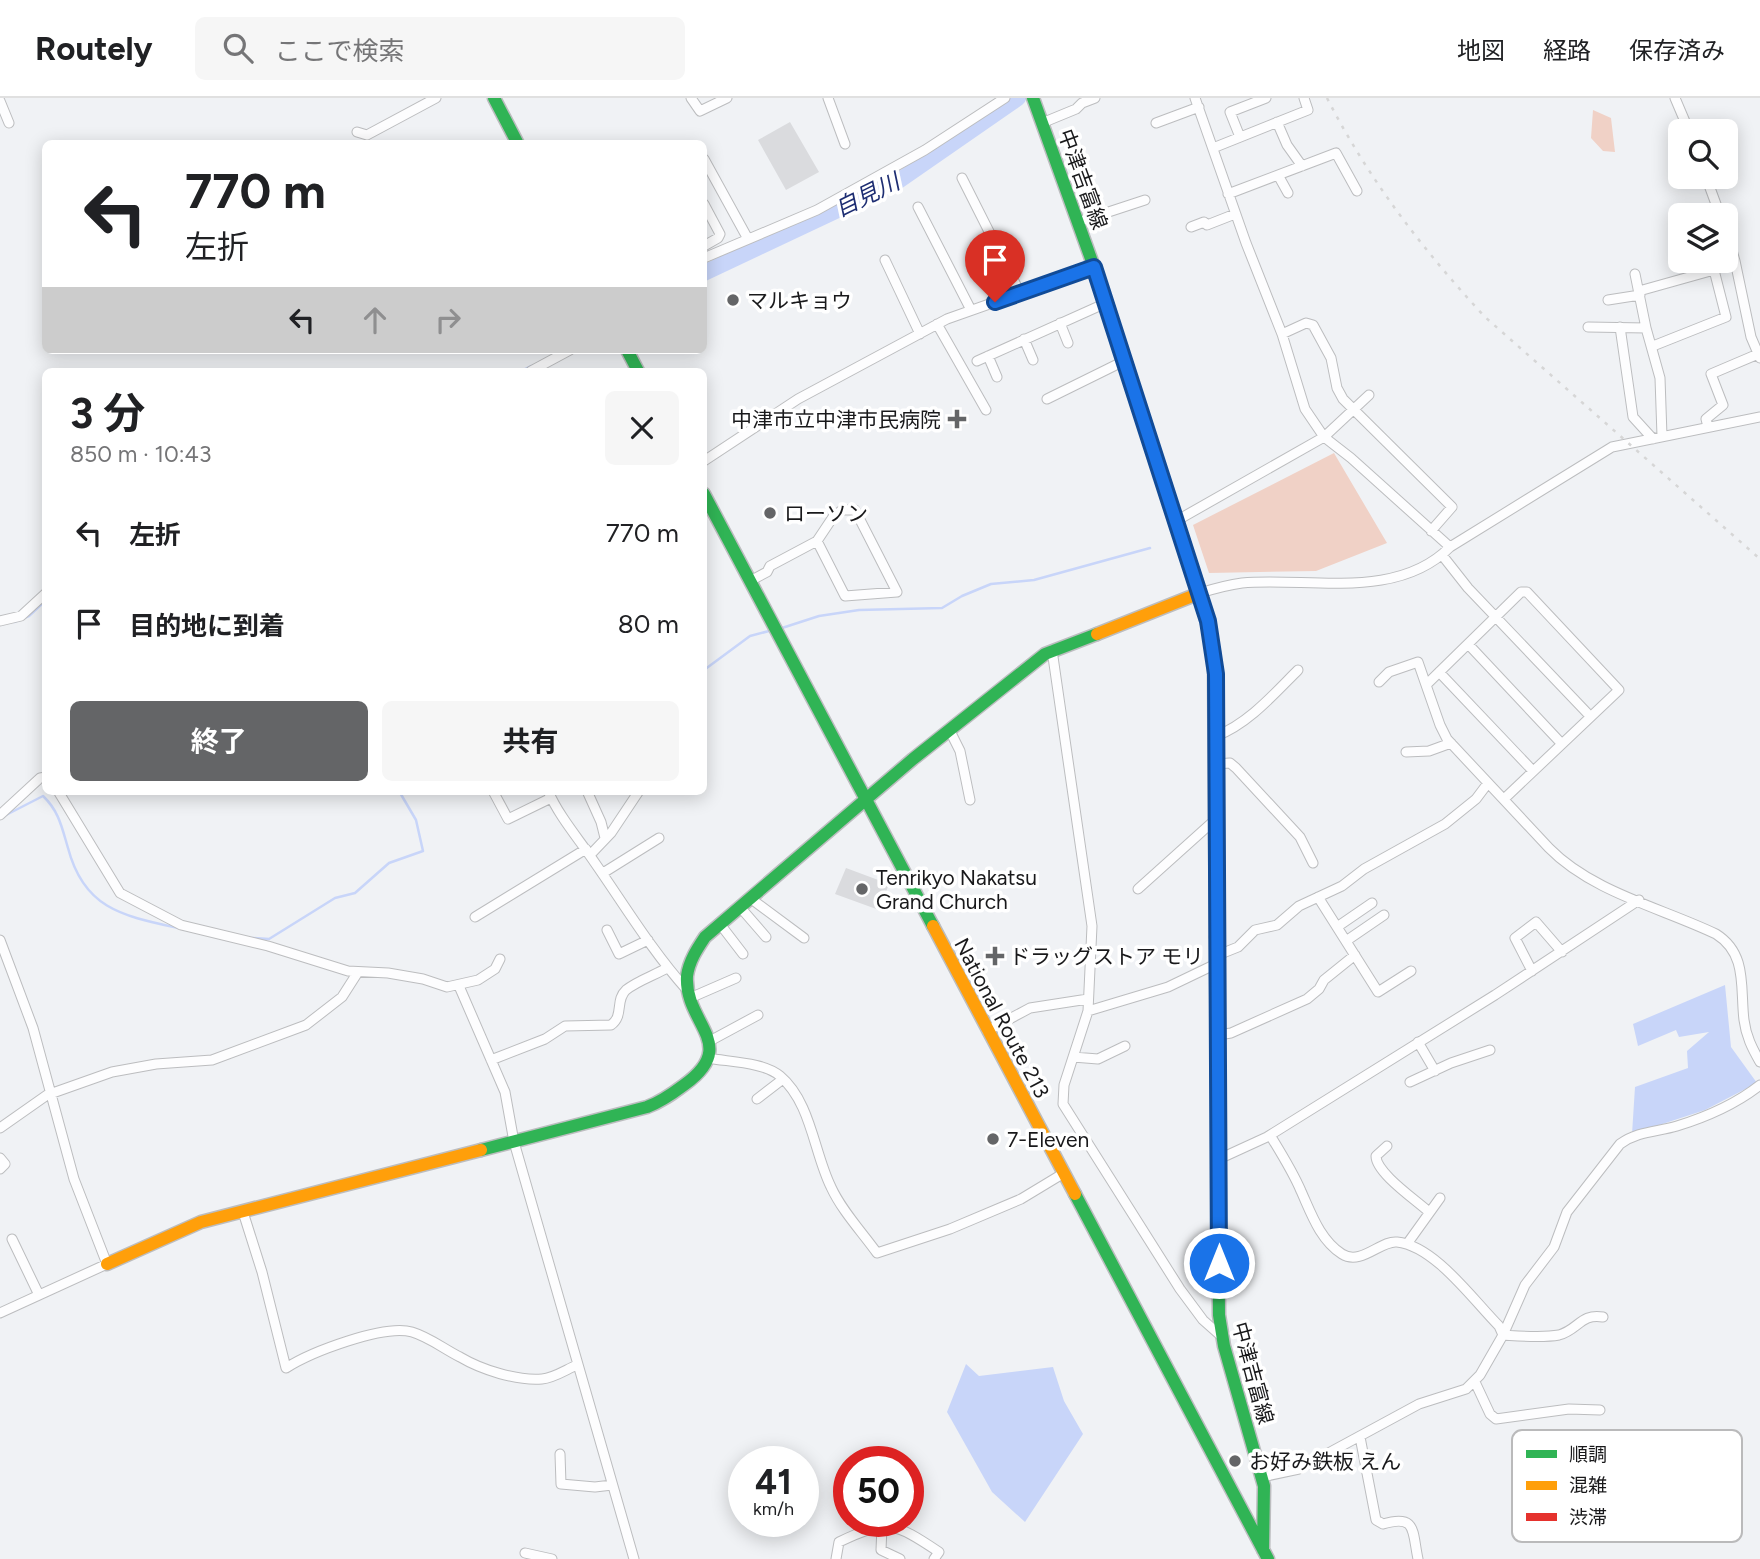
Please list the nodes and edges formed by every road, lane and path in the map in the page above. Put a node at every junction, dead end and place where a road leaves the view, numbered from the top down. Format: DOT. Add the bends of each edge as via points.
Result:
graph roads {
  1 [pos="436,98"];
  2 [pos="494,98"];
  3 [pos="691,98"];
  4 [pos="727,98"];
  5 [pos="828,98"];
  6 [pos="1005,98"];
  7 [pos="1095,98"];
  8 [pos="1266,98"];
  9 [pos="1304,98"];
  10 [pos="1675,98"];
  11 [pos="0,101"];
  12 [pos="1035,102"];
  13 [pos="1197,102"];
  14 [pos="1684,119"];
  15 [pos="1277,122"];
  16 [pos="9,123"];
  17 [pos="1042,123"];
  18 [pos="1156,123"];
  19 [pos="357,132"];
  20 [pos="1240,137"];
  21 [pos="516,140"];
  22 [pos="845,144"];
  23 [pos="1213,148"];
  24 [pos="707,164"];
  25 [pos="1302,166"];
  26 [pos="1278,175"];
  27 [pos="961,178"];
  28 [pos="1357,191"];
  29 [pos="1288,193"];
  30 [pos="1228,194"];
  31 [pos="1145,200"];
  32 [pos="918,207"];
  33 [pos="707,210"];
  34 [pos="1236,214"];
  35 [pos="1078,222"];
  36 [pos="1191,227"];
  37 [pos="748,239"];
  38 [pos="707,244"];
  39 [pos="707,257"];
  40 [pos="885,260"];
  41 [pos="1094,267"];
  42 [pos="1737,273"];
  43 [pos="1635,274"];
  44 [pos="1020,293"];
  45 [pos="1640,293"];
  46 [pos="1608,300"];
  47 [pos="1106,303"];
  48 [pos="971,310"];
  49 [pos="1060,323"];
  50 [pos="937,324"];
  51 [pos="1588,327"];
  52 [pos="1620,327"];
  53 [pos="1646,327"];
  54 [pos="919,334"];
  55 [pos="1282,334"];
  56 [pos="1024,339"];
  57 [pos="1068,343"];
  58 [pos="1653,346"];
  59 [pos="563,354"];
  60 [pos="988,356"];
  61 [pos="1759,356"];
  62 [pos="1033,360"];
  63 [pos="977,361"];
  64 [pos="1124,361"];
  65 [pos="537,368"];
  66 [pos="996,377"];
  67 [pos="1369,396"];
  68 [pos="1047,399"];
  69 [pos="985,410"];
  70 [pos="1354,410"];
  71 [pos="1760,417"];
  72 [pos="1709,427"];
  73 [pos="1324,437"];
  74 [pos="1658,438"];
  75 [pos="707,459"];
  76 [pos="707,500"];
  77 [pos="1177,521"];
  78 [pos="1431,531"];
  79 [pos="817,541"];
  80 [pos="1450,547"];
  81 [pos="1442,555"];
  82 [pos="750,582"];
  83 [pos="1200,593"];
  84 [pos="42,597"];
  85 [pos="1496,616"];
  86 [pos="0,621"];
  87 [pos="1468,644"];
  88 [pos="1052,650"];
  89 [pos="1298,670"];
  90 [pos="1440,672"];
  91 [pos="1379,682"];
  92 [pos="1426,685"];
  93 [pos="1590,716"];
  94 [pos="949,729"];
  95 [pos="1216,736"];
  96 [pos="1451,743"];
  97 [pos="1561,743"];
  98 [pos="1406,752"];
  99 [pos="1216,764"];
  100 [pos="1533,771"];
  101 [pos="42,778"];
  102 [pos="1488,783"];
  103 [pos="60,795"];
  104 [pos="496,795"];
  105 [pos="548,795"];
  106 [pos="550,795"];
  107 [pos="589,795"];
  108 [pos="636,795"];
  109 [pos="1504,799"];
  110 [pos="865,800"];
  111 [pos="970,800"];
  112 [pos="0,814"];
  113 [pos="1217,818"];
  114 [pos="605,838"];
  115 [pos="659,838"];
  116 [pos="588,852"];
  117 [pos="1313,863"];
  118 [pos="603,873"];
  119 [pos="1138,889"];
  120 [pos="1318,897"];
  121 [pos="1639,900"];
  122 [pos="745,902"];
  123 [pos="1372,903"];
  124 [pos="1384,915"];
  125 [pos="475,917"];
  126 [pos="720,924"];
  127 [pos="1337,927"];
  128 [pos="607,930"];
  129 [pos="766,937"];
  130 [pos="804,938"];
  131 [pos="0,940"];
  132 [pos="648,940"];
  133 [pos="1346,941"];
  134 [pos="1562,951"];
  135 [pos="743,954"];
  136 [pos="1355,955"];
  137 [pos="500,959"];
  138 [pos="1218,959"];
  139 [pos="667,968"];
  140 [pos="1411,971"];
  141 [pos="1532,971"];
  142 [pos="358,972"];
  143 [pos="736,978"];
  144 [pos="459,986"];
  145 [pos="688,994"];
  146 [pos="1088,999"];
  147 [pos="1087,1012"];
  148 [pos="758,1014"];
  149 [pos="987,1031"];
  150 [pos="1218,1035"];
  151 [pos="708,1042"];
  152 [pos="1418,1042"];
  153 [pos="1125,1046"];
  154 [pos="1490,1050"];
  155 [pos="1073,1057"];
  156 [pos="708,1058"];
  157 [pos="491,1059"];
  158 [pos="1760,1062"];
  159 [pos="1434,1071"];
  160 [pos="783,1079"];
  161 [pos="1410,1082"];
  162 [pos="1760,1085"];
  163 [pos="53,1092"];
  164 [pos="757,1099"];
  165 [pos="0,1128"];
  166 [pos="1270,1135"];
  167 [pos="514,1142"];
  168 [pos="1387,1146"];
  169 [pos="0,1158"];
  170 [pos="1219,1159"];
  171 [pos="0,1169"];
  172 [pos="1064,1173"];
  173 [pos="1440,1198"];
  174 [pos="243,1212"];
  175 [pos="1429,1212"];
  176 [pos="12,1239"];
  177 [pos="1407,1244"];
  178 [pos="107,1264"];
  179 [pos="39,1295"];
  180 [pos="0,1313"];
  181 [pos="1603,1317"];
  182 [pos="1503,1335"];
  183 [pos="1222,1336"];
  184 [pos="577,1365"];
  185 [pos="1475,1382"];
  186 [pos="1600,1410"];
  187 [pos="1360,1437"];
  188 [pos="560,1454"];
  189 [pos="1262,1477"];
  190 [pos="612,1485"];
  191 [pos="850,1537"];
  192 [pos="882,1537"];
  193 [pos="915,1537"];
  194 [pos="525,1553"];
  195 [pos="1266,1555"];
  196 [pos="552,1559"];
  197 [pos="634,1559"];
  198 [pos="836,1559"];
  199 [pos="900,1559"];
  200 [pos="934,1559"];
  201 [pos="1418,1559"];
  1 -- 19 [label="street" via="367,135"];
  2 -- 21 [label="main road"];
  3 -- 4 [label="street" via="700,111"];
  5 -- 22 [label="street"];
  6 -- 37 [label="street" via="925,150 817,210"];
  7 -- 17 [label="street"];
  8 -- 20 [label="street" via="1230,112"];
  9 -- 15 [label="street" via="1308,110"];
  10 -- 14 [label="street"];
  11 -- 16 [label="street"];
  12 -- 17 [label="main road, 中津吉富線"];
  13 -- 18 [label="street"];
  13 -- 23 [label="street"];
  15 -- 20 [label="street"];
  15 -- 25 [label="street"];
  17 -- 35 [label="main road, 中津吉富線"];
  20 -- 23 [label="street"];
  23 -- 30 [label="street"];
  24 -- 37 [label="street"];
  25 -- 26 [label="street"];
  25 -- 28 [label="street" via="1336,153"];
  26 -- 29 [label="street"];
  26 -- 30 [label="street"];
  27 -- 44 [label="street"];
  30 -- 34 [label="street"];
  31 -- 35 [label="street"];
  32 -- 48 [label="street"];
  33 -- 38 [label="street" via="720,234"];
  34 -- 36 [label="street"];
  34 -- 55 [label="street"];
  35 -- 41 [label="main road, 中津吉富線"];
  37 -- 39 [label="street"];
  40 -- 54 [label="street"];
  41 -- 44 [label="street"];
  41 -- 47 [label="main road, 中津吉富線"];
  42 -- 61 [label="street"];
  43 -- 45 [label="street"];
  44 -- 48 [label="street"];
  45 -- 46 [label="street"];
  45 -- 53 [label="street"];
  45 -- 58 [label="street" via="1714,270 1726,317"];
  47 -- 49 [label="street"];
  47 -- 64 [label="main road, 中津吉富線"];
  48 -- 50 [label="street"];
  49 -- 56 [label="street"];
  49 -- 57 [label="street"];
  50 -- 54 [label="street"];
  50 -- 69 [label="street"];
  51 -- 52 [label="street"];
  52 -- 53 [label="street"];
  52 -- 74 [label="street" via="1633,417"];
  53 -- 58 [label="street"];
  54 -- 75 [label="street" via="798,399"];
  55 -- 70 [label="street" via="1306,323 1313,325 1331,358 1337,388"];
  55 -- 73 [label="street" via="1305,409"];
  56 -- 60 [label="street"];
  56 -- 62 [label="street"];
  58 -- 74 [label="street" via="1660,378"];
  59 -- 65 [label="street"];
  60 -- 63 [label="street"];
  60 -- 66 [label="street"];
  61 -- 72 [label="street" via="1711,374 1723,405 1706,419"];
  64 -- 68 [label="street"];
  64 -- 77 [label="main road, 中津吉富線"];
  67 -- 70 [label="street"];
  70 -- 73 [label="street"];
  70 -- 78 [label="street" via="1452,507"];
  71 -- 72 [label="street"];
  72 -- 74 [label="street"];
  73 -- 77 [label="street"];
  73 -- 78 [label="street"];
  74 -- 80 [label="street" via="1612,447"];
  76 -- 82 [label="main road, National Route 213"];
  77 -- 83 [label="main road, 中津吉富線"];
  78 -- 80 [label="street"];
  79 -- 79 [label="street" via="832,517 842,510 855,510 897,592 845,596"];
  79 -- 82 [label="street"];
  80 -- 81 [label="street"];
  81 -- 83 [label="street" via="1390,578 1242,583"];
  81 -- 85 [label="street"];
  82 -- 110 [label="main road, National Route 213"];
  83 -- 88 [label="main road"];
  83 -- 95 [label="main road, 中津吉富線" via="1214,653"];
  84 -- 86 [label="street" via="20,616"];
  85 -- 87 [label="street"];
  85 -- 93 [label="street"];
  85 -- 93 [label="street" via="1521,592 1527,592 1619,690"];
  87 -- 90 [label="street"];
  87 -- 97 [label="street"];
  88 -- 94 [label="main road"];
  88 -- 146 [label="street" via="1092,918"];
  89 -- 95 [label="street" via="1246,718"];
  90 -- 92 [label="street"];
  90 -- 100 [label="street"];
  91 -- 92 [label="street" via="1389,672 1418,662"];
  92 -- 96 [label="street"];
  93 -- 97 [label="street"];
  94 -- 110 [label="main road"];
  94 -- 111 [label="street" via="960,751"];
  95 -- 99 [label="main road, 中津吉富線"];
  96 -- 98 [label="street" via="1429,751"];
  96 -- 102 [label="street"];
  97 -- 100 [label="street"];
  99 -- 113 [label="main road, 中津吉富線"];
  99 -- 117 [label="street" via="1230,763 1237,768 1300,836"];
  100 -- 109 [label="street"];
  101 -- 112 [label="street"];
  102 -- 109 [label="street"];
  102 -- 120 [label="street" via="1445,824"];
  103 -- 142 [label="street" via="120,894 181,925"];
  104 -- 105 [label="street" via="508,820"];
  106 -- 116 [label="street" via="558,814"];
  107 -- 114 [label="street"];
  108 -- 114 [label="street"];
  109 -- 121 [label="street" via="1562,861"];
  110 -- 122 [label="main road"];
  110 -- 149 [label="main road, National Route 213"];
  113 -- 119 [label="street"];
  113 -- 138 [label="main road, 中津吉富線"];
  114 -- 116 [label="street"];
  115 -- 118 [label="street"];
  116 -- 118 [label="street"];
  116 -- 125 [label="street"];
  118 -- 132 [label="street"];
  120 -- 127 [label="street"];
  120 -- 138 [label="street" via="1281,922 1258,928"];
  121 -- 134 [label="street"];
  121 -- 158 [label="street" via="1728,943 1741,967 1745,1027"];
  122 -- 126 [label="main road"];
  122 -- 129 [label="street"];
  122 -- 130 [label="street"];
  123 -- 127 [label="street"];
  124 -- 133 [label="street"];
  126 -- 135 [label="street"];
  126 -- 145 [label="main road" via="691,957"];
  127 -- 133 [label="street"];
  128 -- 132 [label="street" via="619,954"];
  131 -- 163 [label="street"];
  132 -- 139 [label="street"];
  133 -- 136 [label="street"];
  134 -- 141 [label="street"];
  134 -- 141 [label="street" via="1536,922 1515,938"];
  136 -- 140 [label="street" via="1378,992"];
  136 -- 150 [label="street" via="1307,999"];
  137 -- 144 [label="street" via="488,974"];
  138 -- 147 [label="street" via="1168,988"];
  138 -- 150 [label="main road, 中津吉富線"];
  139 -- 145 [label="street"];
  139 -- 157 [label="street" via="626,990 620,1016 611,1025 565,1026 545,1039"];
  141 -- 152 [label="street"];
  142 -- 144 [label="street" via="423,979 447,988"];
  142 -- 163 [label="street" via="342,997 306,1025 237,1053 112,1072"];
  143 -- 145 [label="street"];
  144 -- 157 [label="street"];
  145 -- 151 [label="main road"];
  146 -- 147 [label="street"];
  146 -- 149 [label="street" via="1030,1008"];
  147 -- 155 [label="street"];
  148 -- 151 [label="street"];
  149 -- 172 [label="main road, National Route 213"];
  150 -- 170 [label="main road, 中津吉富線"];
  151 -- 156 [label="main road"];
  152 -- 159 [label="street"];
  152 -- 166 [label="street"];
  153 -- 155 [label="street" via="1098,1059"];
  154 -- 159 [label="street"];
  155 -- 183 [label="street" via="1062,1092 1066,1109 1180,1289 1203,1320"];
  156 -- 160 [label="street" via="760,1068"];
  156 -- 167 [label="main road" via="701,1072 659,1102"];
  157 -- 167 [label="street" via="505,1092"];
  159 -- 161 [label="street"];
  160 -- 164 [label="street"];
  160 -- 172 [label="street" via="797,1098 832,1189 877,1253 1021,1199"];
  162 -- 182 [label="street" via="1738,1101 1620,1144 1564,1217 1554,1247 1522,1292"];
  163 -- 165 [label="street"];
  163 -- 178 [label="street" via="74,1179"];
  166 -- 170 [label="street"];
  166 -- 177 [label="street" via="1310,1216 1341,1253 1353,1256 1390,1242"];
  167 -- 174 [label="main road"];
  167 -- 184 [label="street"];
  168 -- 175 [label="street" via="1376,1162"];
  169 -- 171 [label="street" via="5,1164"];
  170 -- 183 [label="main road, 中津吉富線"];
  172 -- 195 [label="main road, National Route 213"];
  173 -- 175 [label="street"];
  174 -- 178 [label="main road" via="181,1230"];
  174 -- 184 [label="street" via="286,1368 307,1354 339,1346 345,1340 397,1331 411,1331 463,1359 518,1378 544,1379"];
  175 -- 177 [label="street"];
  176 -- 179 [label="street"];
  177 -- 182 [label="street" via="1434,1259 1500,1326"];
  178 -- 179 [label="street"];
  179 -- 180 [label="street"];
  181 -- 182 [label="street" via="1589,1316 1556,1335"];
  182 -- 185 [label="street"];
  183 -- 189 [label="main road, 中津吉富線"];
  184 -- 190 [label="street"];
  185 -- 186 [label="street" via="1496,1419 1569,1409"];
  185 -- 187 [label="street" via="1462,1391 1419,1404"];
  187 -- 189 [label="street" via="1299,1469"];
  187 -- 201 [label="street" via="1376,1520 1383,1524 1399,1519 1407,1522"];
  188 -- 190 [label="street" via="561,1483"];
  189 -- 195 [label="main road, 中津吉富線"];
  190 -- 197 [label="street"];
  191 -- 198 [label="street" via="839,1542"];
  192 -- 199 [label="street" via="881,1550"];
  193 -- 200 [label="street" via="939,1552"];
  194 -- 196 [label="street"];
}
